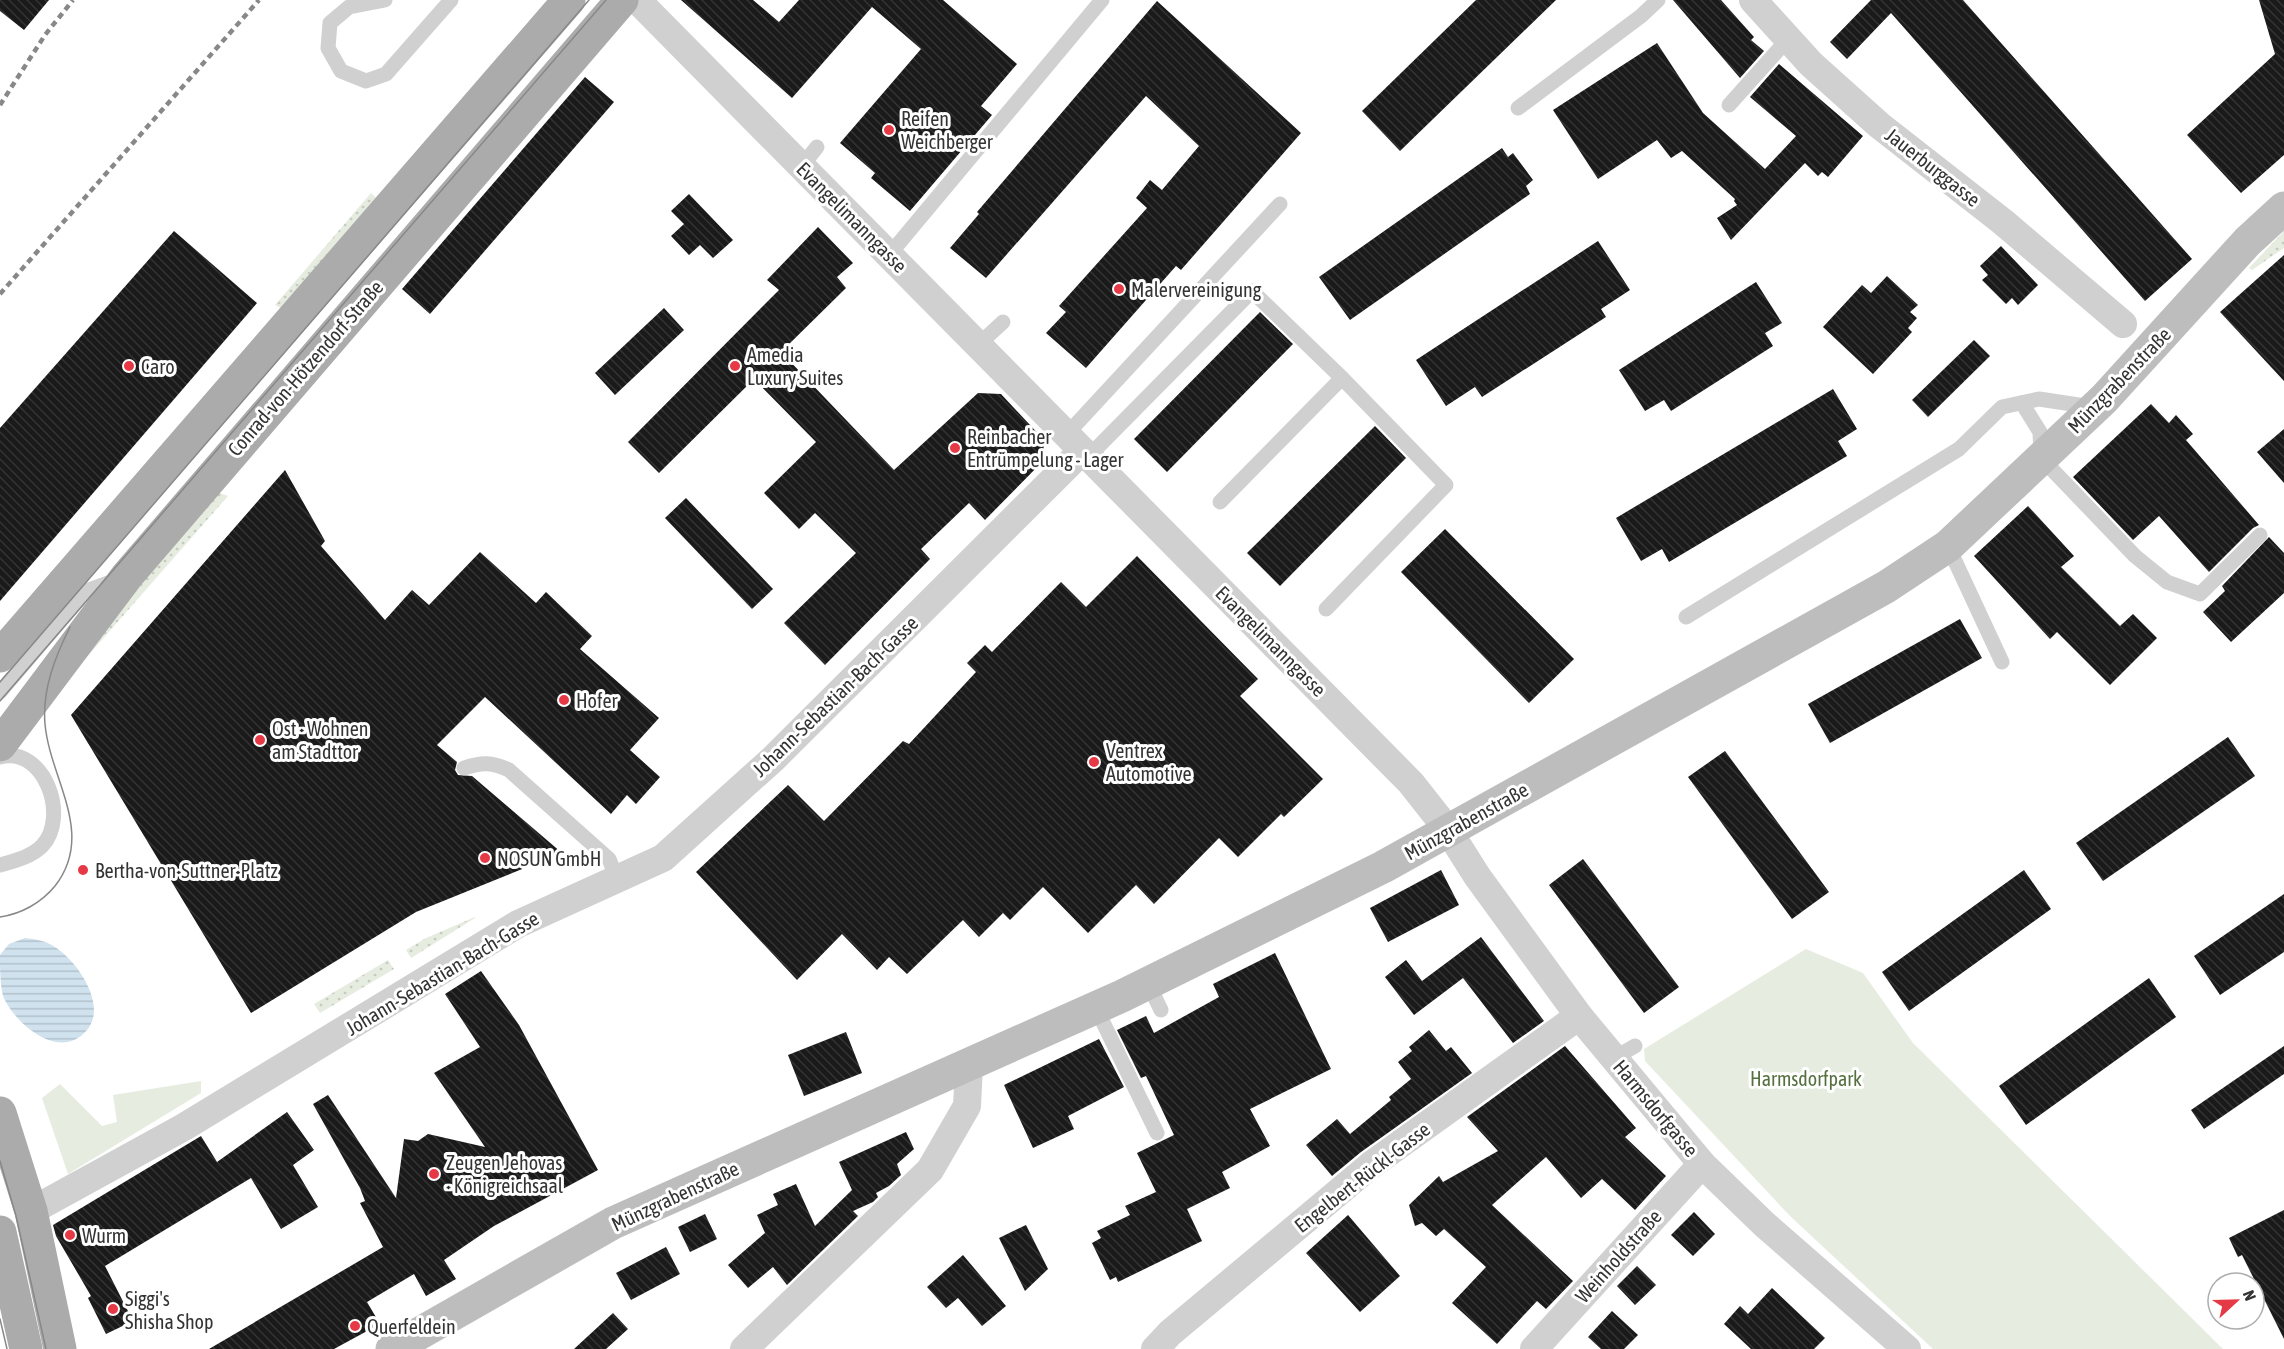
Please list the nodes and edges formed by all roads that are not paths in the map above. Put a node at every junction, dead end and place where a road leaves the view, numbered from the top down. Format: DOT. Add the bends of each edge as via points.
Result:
graph roads {
  1 [pos="384,0"];
  2 [pos="451,0"];
  3 [pos="568,0"];
  4 [pos="622,0"];
  5 [pos="637,0"];
  6 [pos="1102,0"];
  7 [pos="1658,0"];
  8 [pos="1753,0"];
  9 [pos="1788,39"];
  10 [pos="1729,105"];
  11 [pos="1518,108"];
  12 [pos="1280,204"];
  13 [pos="2284,208"];
  14 [pos="889,255"];
  15 [pos="1003,322"];
  16 [pos="2123,324"];
  17 [pos="978,345"];
  18 [pos="1342,378"];
  19 [pos="2022,403"];
  20 [pos="2095,408"];
  21 [pos="1079,447"];
  22 [pos="2041,458"];
  23 [pos="1220,502"];
  24 [pos="2260,535"];
  25 [pos="1948,546"];
  26 [pos="127,576"];
  27 [pos="1326,609"];
  28 [pos="1686,617"];
  29 [pos="0,656"];
  30 [pos="2002,662"];
  31 [pos="0,692"];
  32 [pos="0,745"];
  33 [pos="0,757"];
  34 [pos="464,768"];
  35 [pos="1448,830"];
  36 [pos="0,865"];
  37 [pos="617,879"];
  38 [pos="1096,1008"];
  39 [pos="1579,1016"];
  40 [pos="969,1065"];
  41 [pos="0,1113"];
  42 [pos="1157,1133"];
  43 [pos="1702,1164"];
  44 [pos="31,1211"];
  45 [pos="0,1232"];
  46 [pos="26,1349"];
  47 [pos="60,1349"];
  48 [pos="392,1349"];
  49 [pos="744,1349"];
  50 [pos="1155,1349"];
  51 [pos="1534,1349"];
  52 [pos="1906,1349"];
  1 -- 2 [label="lane" via="349,7 330,23 328,48 341,71 366,81 386,74"];
  3 -- 29 [label="main road"];
  4 -- 26 [label="main road, Conrad-von-Hötzendorf-Straße"];
  5 -- 14 [label="street, Evangelimanngasse" via="809,157"];
  6 -- 14 [label="lane"];
  7 -- 11 [label="lane"];
  8 -- 9 [label="street, Jauerburggasse"];
  9 -- 10 [label="lane"];
  9 -- 16 [label="street, Jauerburggasse" via="1879,125 2003,222"];
  12 -- 21 [label="lane"];
  13 -- 20 [label="main road, Münzgrabenstraße" via="2247,242"];
  14 -- 17 [label="street, Evangelimanngasse"];
  15 -- 17 [label="lane"];
  17 -- 21 [label="street, Evangelimanngasse"];
  18 -- 21 [label="lane" via="1255,293 1249,292"];
  18 -- 23 [label="lane"];
  18 -- 27 [label="lane" via="1446,485"];
  19 -- 20 [label="lane" via="2039,399"];
  19 -- 22 [label="lane" via="2040,432"];
  19 -- 28 [label="lane" via="2002,407 1959,449"];
  20 -- 22 [label="main road, Münzgrabenstraße"];
  21 -- 35 [label="street, Evangelimanngasse" via="1411,783"];
  21 -- 37 [label="street, Johann-Sebastian-Bach-Gasse" via="774,758 670,852"];
  22 -- 24 [label="lane" via="2135,556 2167,582 2200,594"];
  22 -- 25 [label="main road, Münzgrabenstraße"];
  25 -- 30 [label="lane"];
  25 -- 35 [label="main road, Münzgrabenstraße" via="1887,587"];
  26 -- 31 [label="lane" via="86,591"];
  26 -- 32 [label="main road, Conrad-von-Hötzendorf-Straße"];
  33 -- 36 [label="lane" via="17,755 32,763 47,784 54,807 51,829 41,847"];
  34 -- 37 [label="lane" via="480,762 509,770 609,859"];
  35 -- 38 [label="main road, Münzgrabenstraße" via="1154,997"];
  35 -- 39 [label="street, Harmsdorfgasse"];
  37 -- 44 [label="street, Johann-Sebastian-Bach-Gasse" via="518,924 184,1127"];
  38 -- 40 [label="main road, Münzgrabenstraße"];
  38 -- 42 [label="lane"];
  39 -- 43 [label="street, Harmsdorfgasse" via="1625,1052"];
  39 -- 50 [label="street, Engelbert-Rückl-Gasse" via="1371,1165"];
  40 -- 48 [label="main road, Münzgrabenstraße" via="613,1223"];
  40 -- 49 [label="street" via="967,1106 930,1170"];
  41 -- 44 [label="main road"];
  43 -- 51 [label="street, Weinholdstraße"];
  43 -- 52 [label="street, Harmsdorfgasse"];
  44 -- 47 [label="main road"];
  45 -- 46 [label="main road"];
}
